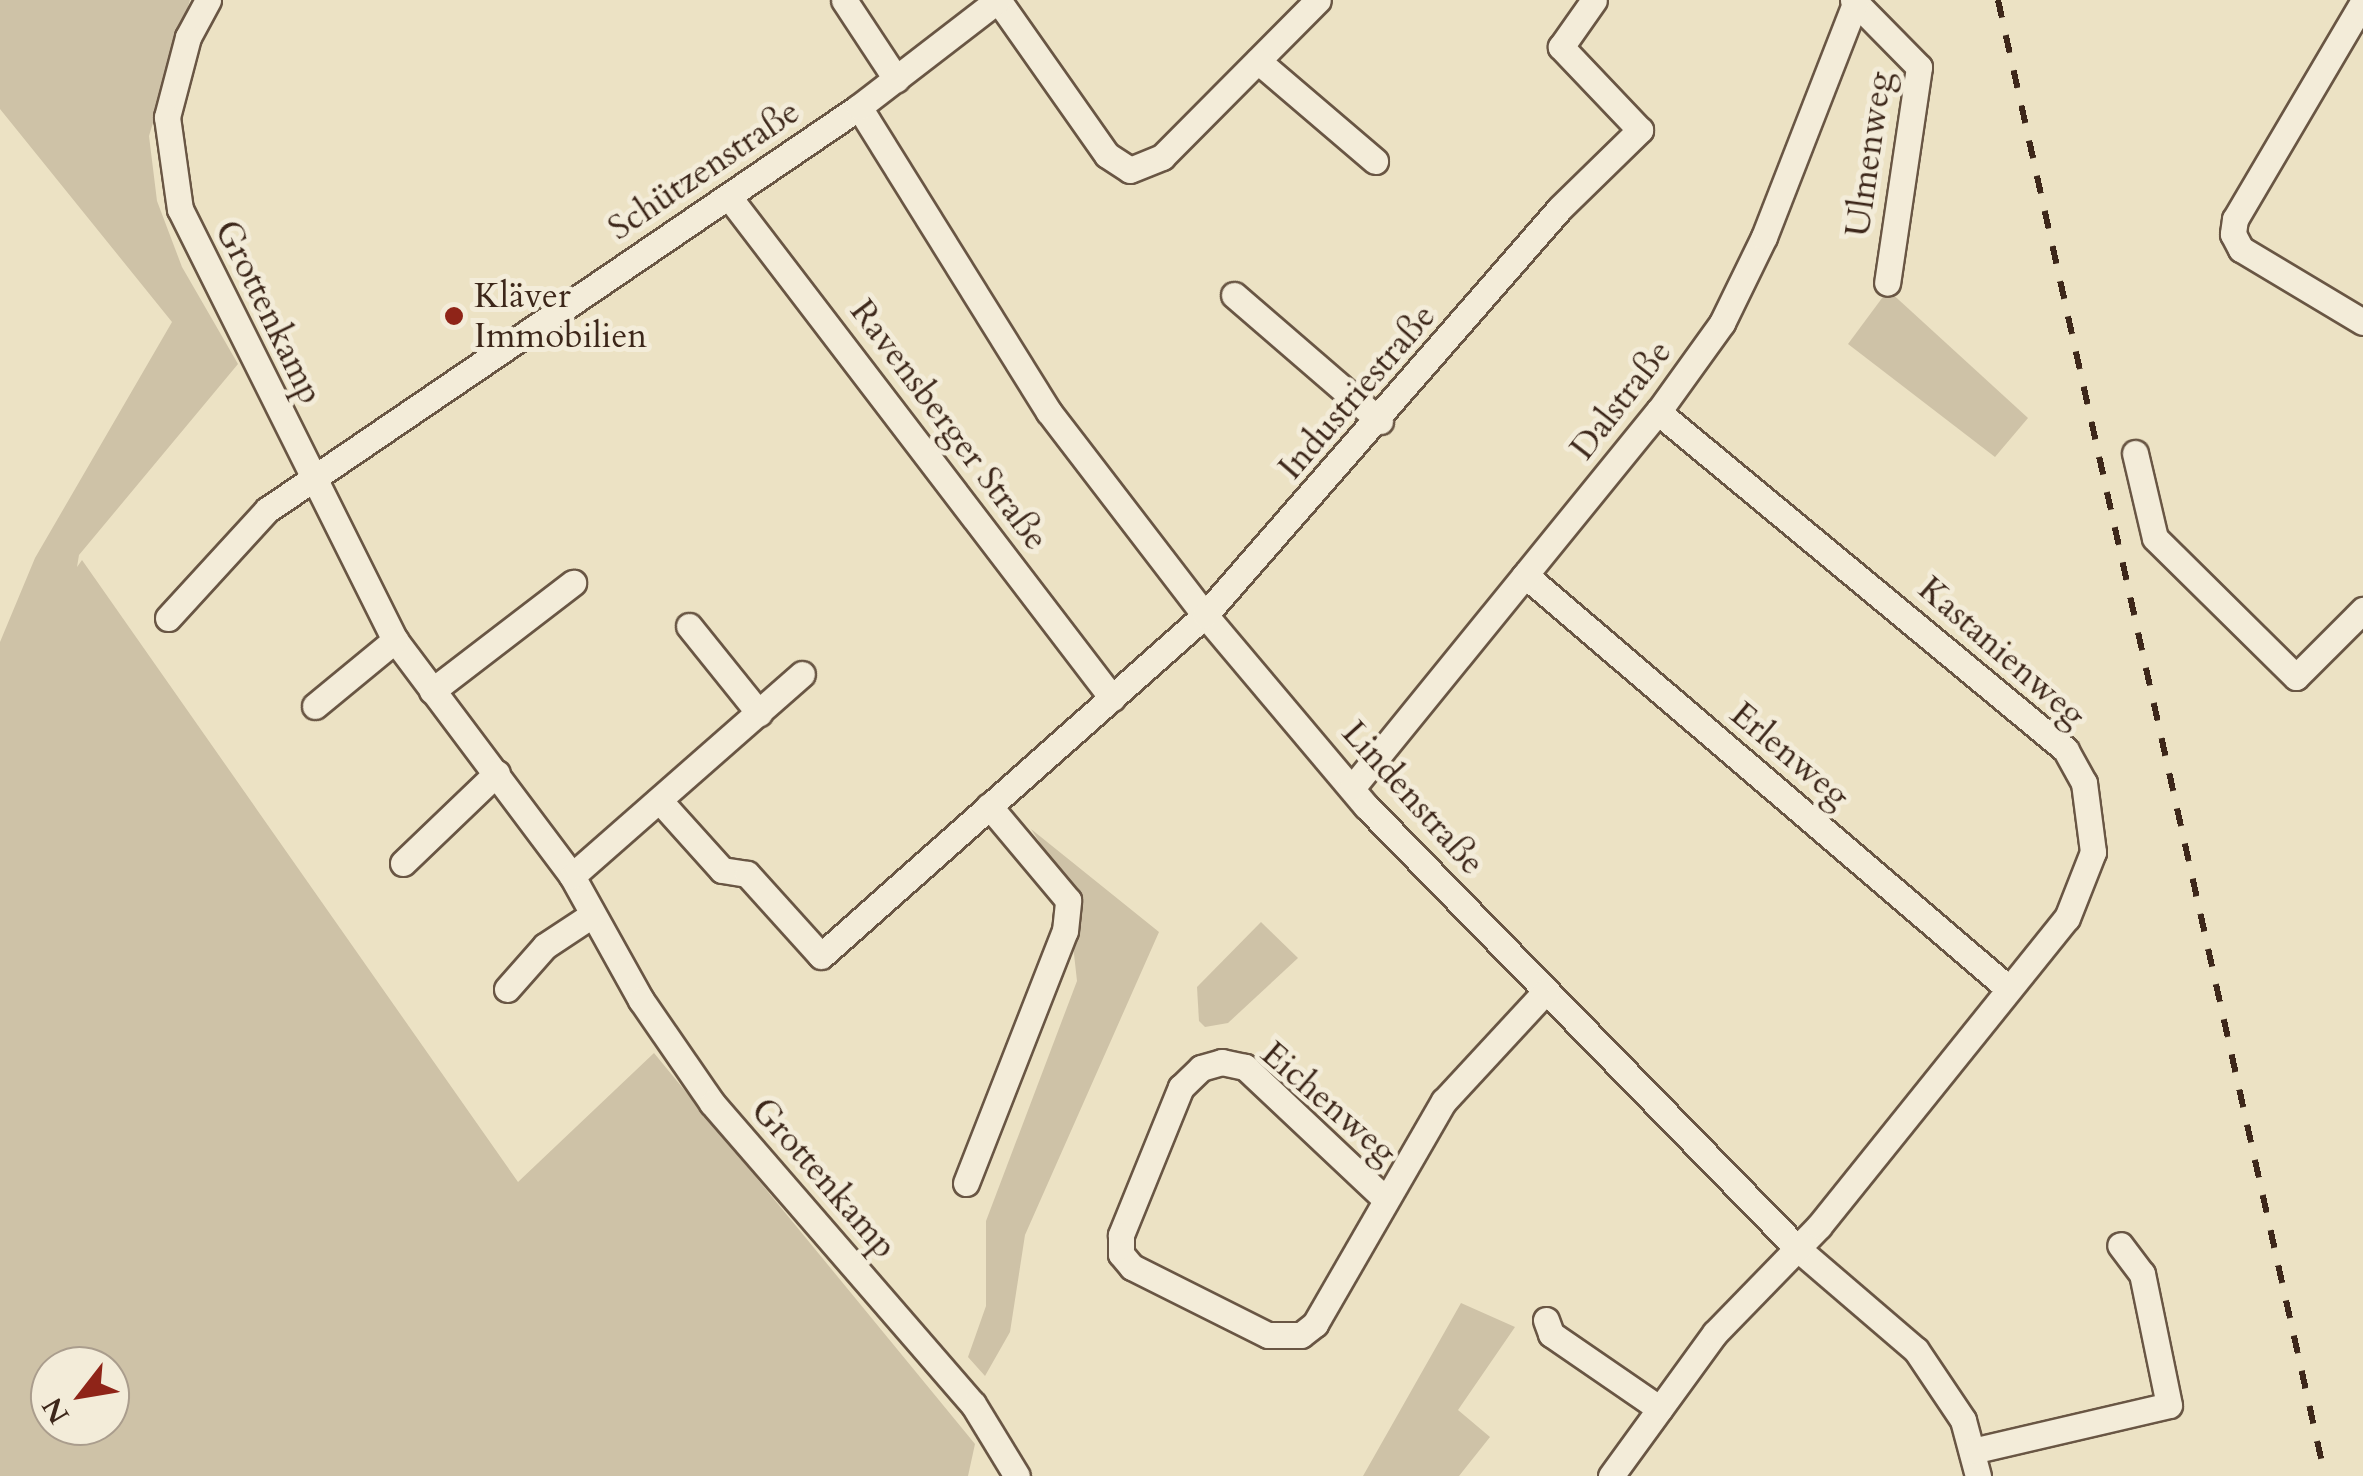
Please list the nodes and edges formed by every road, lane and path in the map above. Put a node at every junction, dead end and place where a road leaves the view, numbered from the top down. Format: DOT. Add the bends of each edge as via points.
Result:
graph roads {
  1 [pos="208,0"];
  2 [pos="844,0"];
  3 [pos="998,0"];
  4 [pos="1318,0"];
  5 [pos="1594,0"];
  6 [pos="1854,1"];
  7 [pos="2363,2"];
  8 [pos="1258,60"];
  9 [pos="896,80"];
  10 [pos="859,106"];
  11 [pos="1375,161"];
  12 [pos="729,197"];
  13 [pos="1887,283"];
  14 [pos="1234,295"];
  15 [pos="2363,322"];
  16 [pos="1658,412"];
  17 [pos="1380,420"];
  18 [pos="2135,452"];
  19 [pos="314,481"];
  20 [pos="1525,575"];
  21 [pos="574,582"];
  22 [pos="2363,610"];
  23 [pos="1205,615"];
  24 [pos="168,618"];
  25 [pos="688,626"];
  26 [pos="395,640"];
  27 [pos="802,674"];
  28 [pos="432,691"];
  29 [pos="1112,698"];
  30 [pos="315,706"];
  31 [pos="759,713"];
  32 [pos="497,773"];
  33 [pos="1352,788"];
  34 [pos="660,800"];
  35 [pos="989,806"];
  36 [pos="403,863"];
  37 [pos="572,876"];
  38 [pos="592,915"];
  39 [pos="507,989"];
  40 [pos="2008,989"];
  41 [pos="1546,991"];
  42 [pos="966,1183"];
  43 [pos="1383,1197"];
  44 [pos="2120,1245"];
  45 [pos="1798,1250"];
  46 [pos="1546,1320"];
  47 [pos="1660,1409"];
  48 [pos="1975,1464"];
  49 [pos="1018,1476"];
  50 [pos="1612,1476"];
  1 -- 19 [label="street, Grottenkamp" via="188,37 167,118 180,209"];
  2 -- 9 [label="street"];
  3 -- 8 [label="street" via="1107,155 1130,170 1162,157"];
  3 -- 9 [label="street, Schützenstraße"];
  4 -- 8 [label="street"];
  5 -- 17 [label="street, Industriestraße" via="1560,47 1640,130 1560,208"];
  6 -- 13 [label="street, Ulmenweg" via="1920,67"];
  6 -- 16 [label="street, Dalstraße" via="1756,254 1722,323"];
  7 -- 15 [label="street" via="2232,234 2241,249"];
  8 -- 11 [label="street"];
  9 -- 10 [label="street, Schützenstraße"];
  10 -- 12 [label="street, Schützenstraße"];
  10 -- 23 [label="street, Lindenstraße" via="1039,396"];
  12 -- 19 [label="street, Schützenstraße"];
  12 -- 29 [label="street, Ravensberger Straße"];
  14 -- 17 [label="street"];
  16 -- 20 [label="street, Dalstraße"];
  16 -- 40 [label="street, Kastanienweg" via="2066,750 2092,816 2086,884 2068,918"];
  17 -- 23 [label="street, Industriestraße"];
  18 -- 22 [label="street" via="2154,538 2296,677"];
  19 -- 24 [label="street, Schützenstraße" via="267,510"];
  19 -- 26 [label="street, Grottenkamp"];
  20 -- 33 [label="street, Dalstraße"];
  20 -- 40 [label="street, Erlenweg"];
  21 -- 28 [label="street"];
  23 -- 29 [label="street, Industriestraße"];
  23 -- 33 [label="street, Lindenstraße"];
  25 -- 31 [label="street"];
  26 -- 28 [label="street, Grottenkamp"];
  26 -- 30 [label="street"];
  27 -- 31 [label="street"];
  28 -- 32 [label="street, Grottenkamp"];
  29 -- 35 [label="street, Industriestraße"];
  31 -- 34 [label="street"];
  32 -- 36 [label="street"];
  32 -- 37 [label="street, Grottenkamp"];
  33 -- 41 [label="street, Lindenstraße"];
  34 -- 35 [label="street, Industriestraße" via="722,870 748,874 821,956"];
  34 -- 37 [label="street"];
  35 -- 42 [label="street" via="1068,900 1065,931"];
  37 -- 38 [label="street, Grottenkamp"];
  38 -- 39 [label="street" via="545,946"];
  38 -- 49 [label="street, Grottenkamp" via="712,1103 974,1404"];
  40 -- 45 [label="street, Kastanienweg"];
  41 -- 43 [label="street, Eichenweg" via="1444,1101"];
  41 -- 45 [label="street, Lindenstraße"];
  43 -- 43 [label="street, Eichenweg" via="1315,1324 1286,1339 1132,1267 1121,1254 1120,1235 1181,1087 1200,1068 1222,1062 1245,1067"];
  44 -- 48 [label="street" via="2142,1274 2169,1406"];
  45 -- 47 [label="street, Kastanienweg" via="1714,1334"];
  45 -- 48 [label="street, Lindenstraße" via="1916,1350 1942,1381"];
  46 -- 47 [label="street" via="1550,1334"];
  47 -- 50 [label="street, Kastanienweg"];
}
